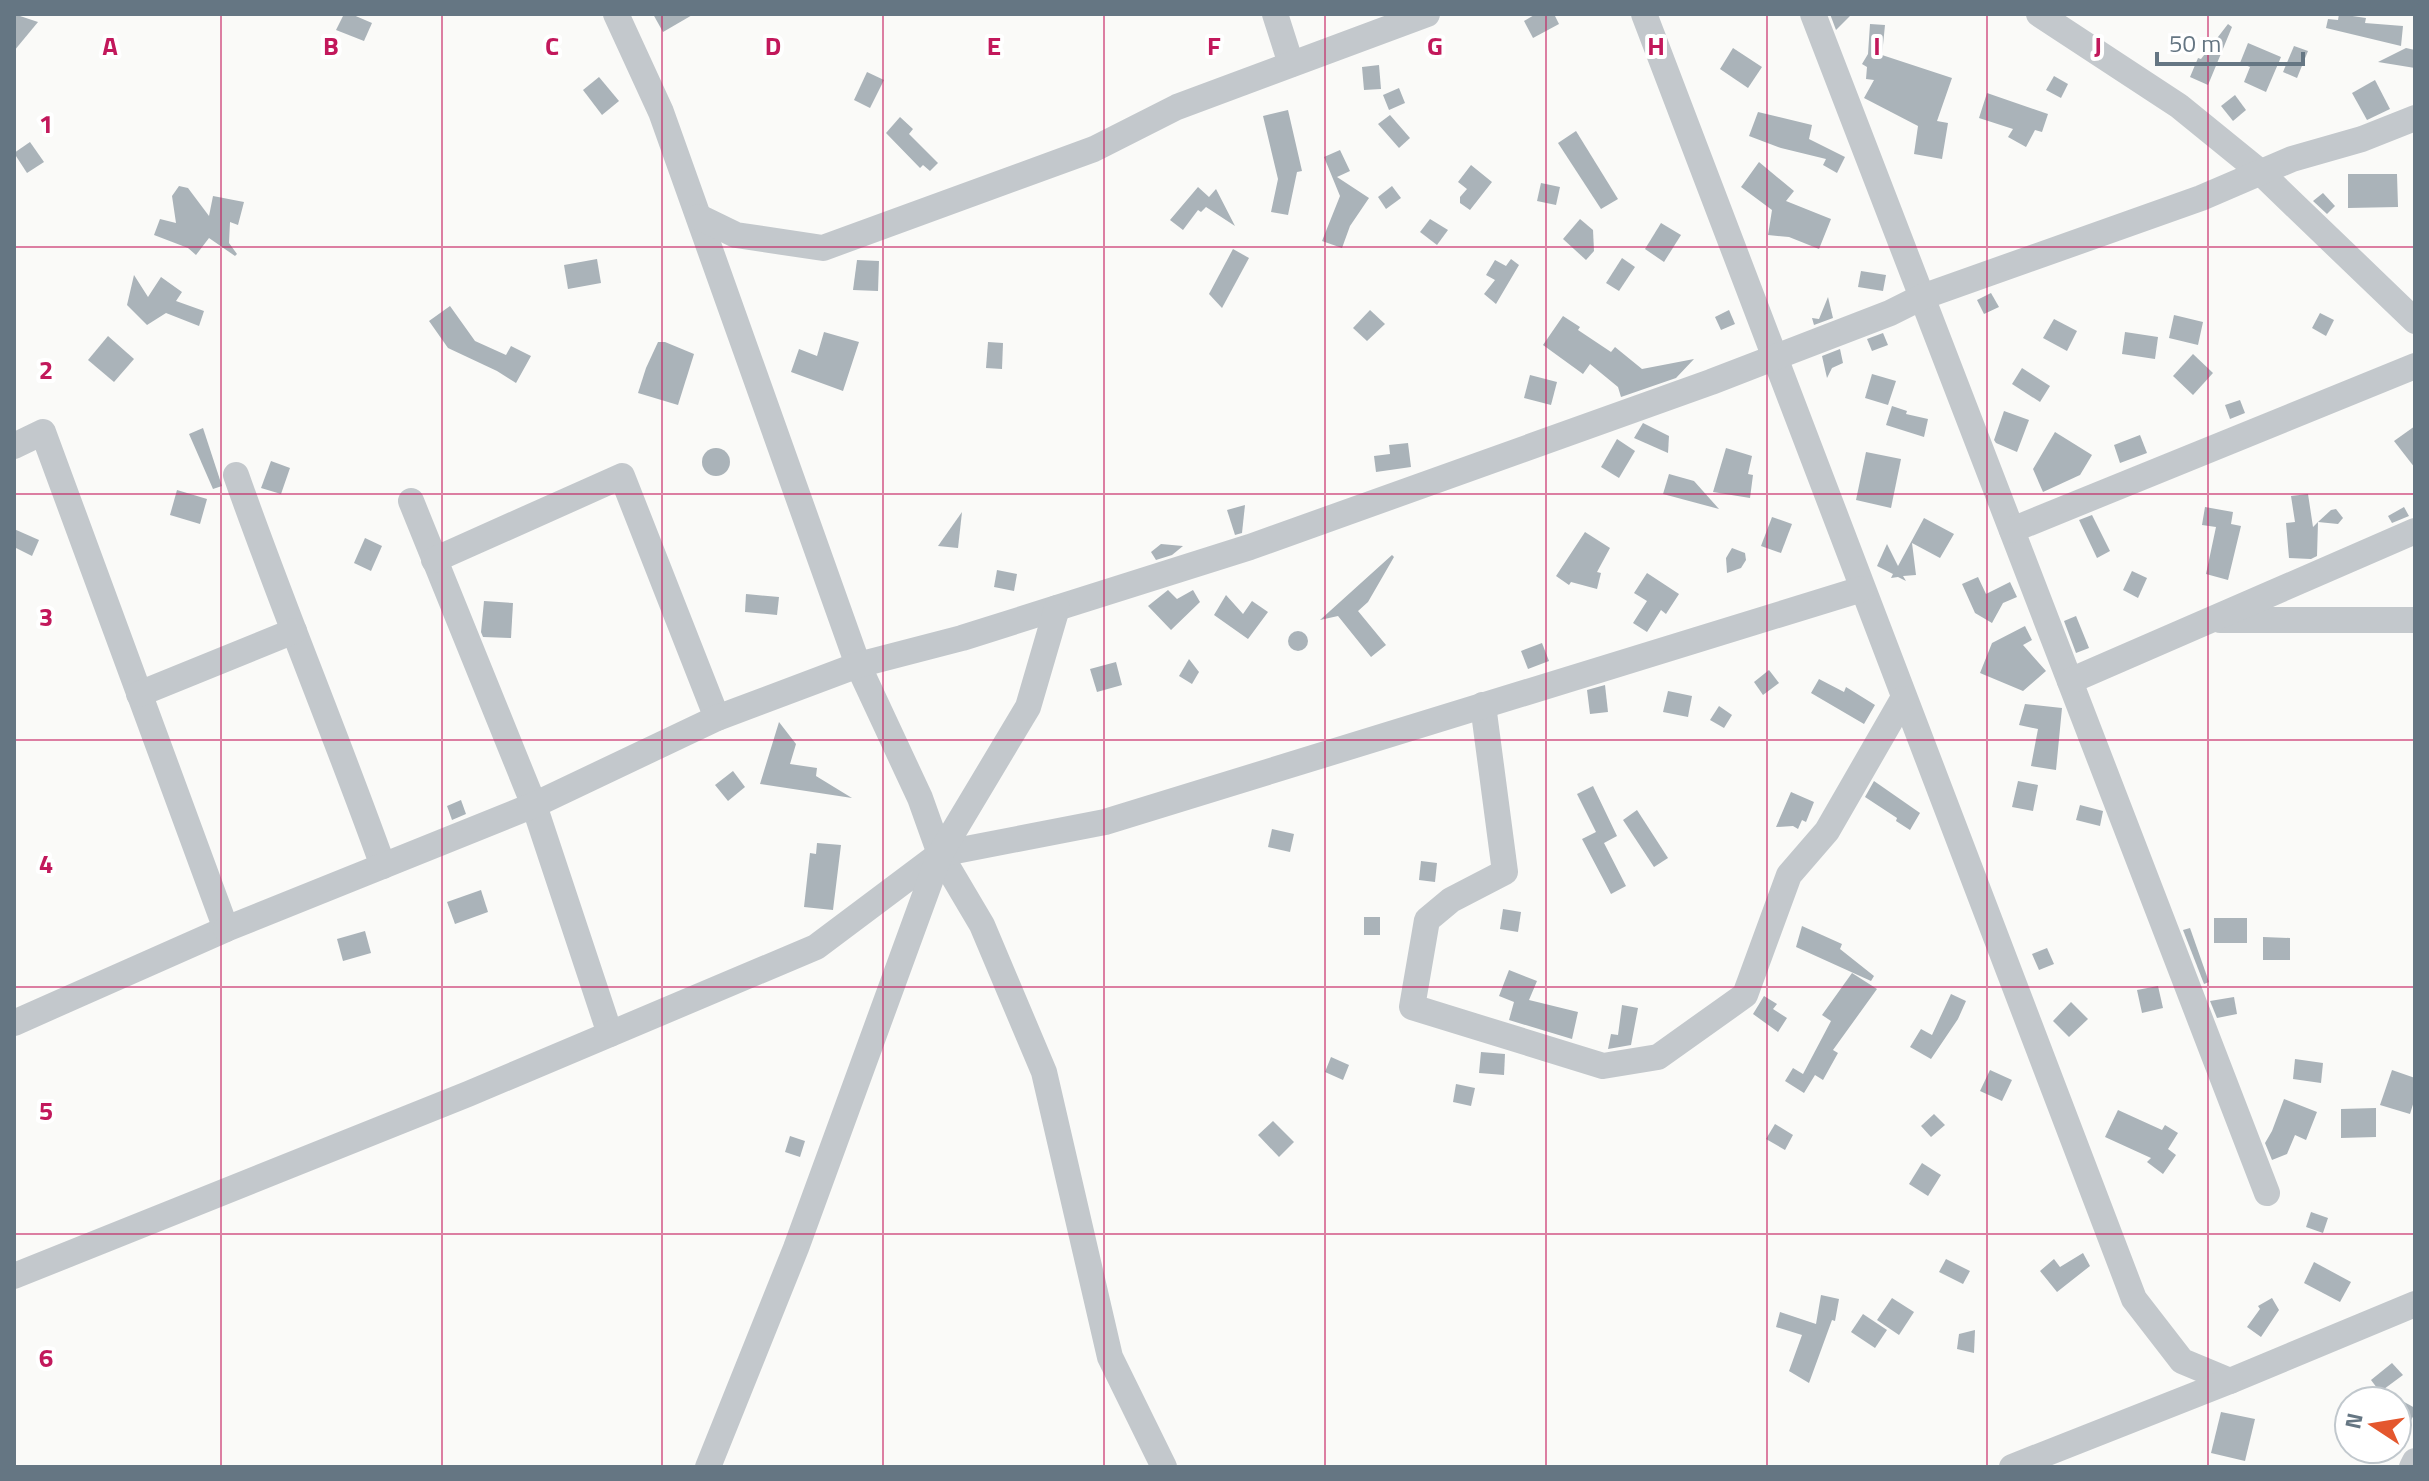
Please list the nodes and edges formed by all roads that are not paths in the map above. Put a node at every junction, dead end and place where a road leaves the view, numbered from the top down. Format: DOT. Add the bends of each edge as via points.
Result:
graph roads {
  1 [pos="616,14"];
  2 [pos="1275,14"];
  3 [pos="1427,14"];
  4 [pos="1644,14"];
  5 [pos="1813,14"];
  6 [pos="2039,14"];
  7 [pos="1291,64"];
  8 [pos="2415,118"];
  9 [pos="2259,171"];
  10 [pos="699,217"];
  11 [pos="1922,297"];
  12 [pos="2415,321"];
  13 [pos="1774,358"];
  14 [pos="2415,366"];
  15 [pos="14,446"];
  16 [pos="236,475"];
  17 [pos="411,501"];
  18 [pos="2012,530"];
  19 [pos="2415,531"];
  20 [pos="434,560"];
  21 [pos="1862,589"];
  22 [pos="1057,608"];
  23 [pos="2209,620"];
  24 [pos="2415,620"];
  25 [pos="294,631"];
  26 [pos="858,665"];
  27 [pos="2070,681"];
  28 [pos="139,694"];
  29 [pos="1903,699"];
  30 [pos="1483,705"];
  31 [pos="717,718"];
  32 [pos="534,805"];
  33 [pos="940,854"];
  34 [pos="383,866"];
  35 [pos="226,929"];
  36 [pos="14,1023"];
  37 [pos="610,1034"];
  38 [pos="2267,1193"];
  39 [pos="14,1276"];
  40 [pos="2415,1304"];
  41 [pos="2230,1381"];
  42 [pos="2415,1461"];
  43 [pos="708,1467"];
  44 [pos="1164,1467"];
  45 [pos="2012,1467"];
  46 [pos="2412,1467"];
  1 -- 10 [label="street" via="661,112"];
  2 -- 7 [label="street"];
  3 -- 7 [label="street"];
  4 -- 13 [label="street"];
  5 -- 11 [label="street"];
  6 -- 9 [label="street" via="2179,106"];
  7 -- 10 [label="street" via="1177,107 1094,149 823,248 736,235"];
  8 -- 9 [label="street"];
  9 -- 11 [label="street" via="2201,198"];
  9 -- 12 [label="street"];
  10 -- 26 [label="street"];
  11 -- 13 [label="street"];
  11 -- 18 [label="street"];
  13 -- 21 [label="street"];
  13 -- 22 [label="street" via="1250,547"];
  14 -- 18 [label="street"];
  15 -- 28 [label="street" via="43,432"];
  16 -- 25 [label="street"];
  17 -- 20 [label="street"];
  18 -- 27 [label="street"];
  19 -- 23 [label="street"];
  20 -- 31 [label="street" via="622,476"];
  20 -- 32 [label="street"];
  21 -- 29 [label="street"];
  21 -- 30 [label="street"];
  22 -- 26 [label="street"];
  22 -- 33 [label="street" via="1028,707"];
  23 -- 24 [label="street"];
  23 -- 27 [label="street"];
  25 -- 28 [label="street"];
  25 -- 34 [label="street"];
  26 -- 31 [label="street"];
  26 -- 33 [label="street"];
  27 -- 38 [label="street"];
  28 -- 35 [label="street"];
  29 -- 30 [label="street" via="1827,831 1789,875 1745,995 1658,1057 1603,1066 1412,1007 1427,920 1451,900 1505,872"];
  29 -- 41 [label="street" via="2134,1299 2182,1361"];
  30 -- 33 [label="street" via="1105,822"];
  31 -- 32 [label="street"];
  32 -- 34 [label="street"];
  32 -- 37 [label="street"];
  33 -- 37 [label="street" via="816,947"];
  33 -- 43 [label="street" via="796,1248"];
  33 -- 44 [label="street" via="982,925 1044,1072 1110,1357"];
  34 -- 35 [label="street"];
  35 -- 36 [label="street"];
  37 -- 39 [label="street"];
  40 -- 41 [label="street"];
  41 -- 45 [label="street"];
  42 -- 46 [label="street"];
}
